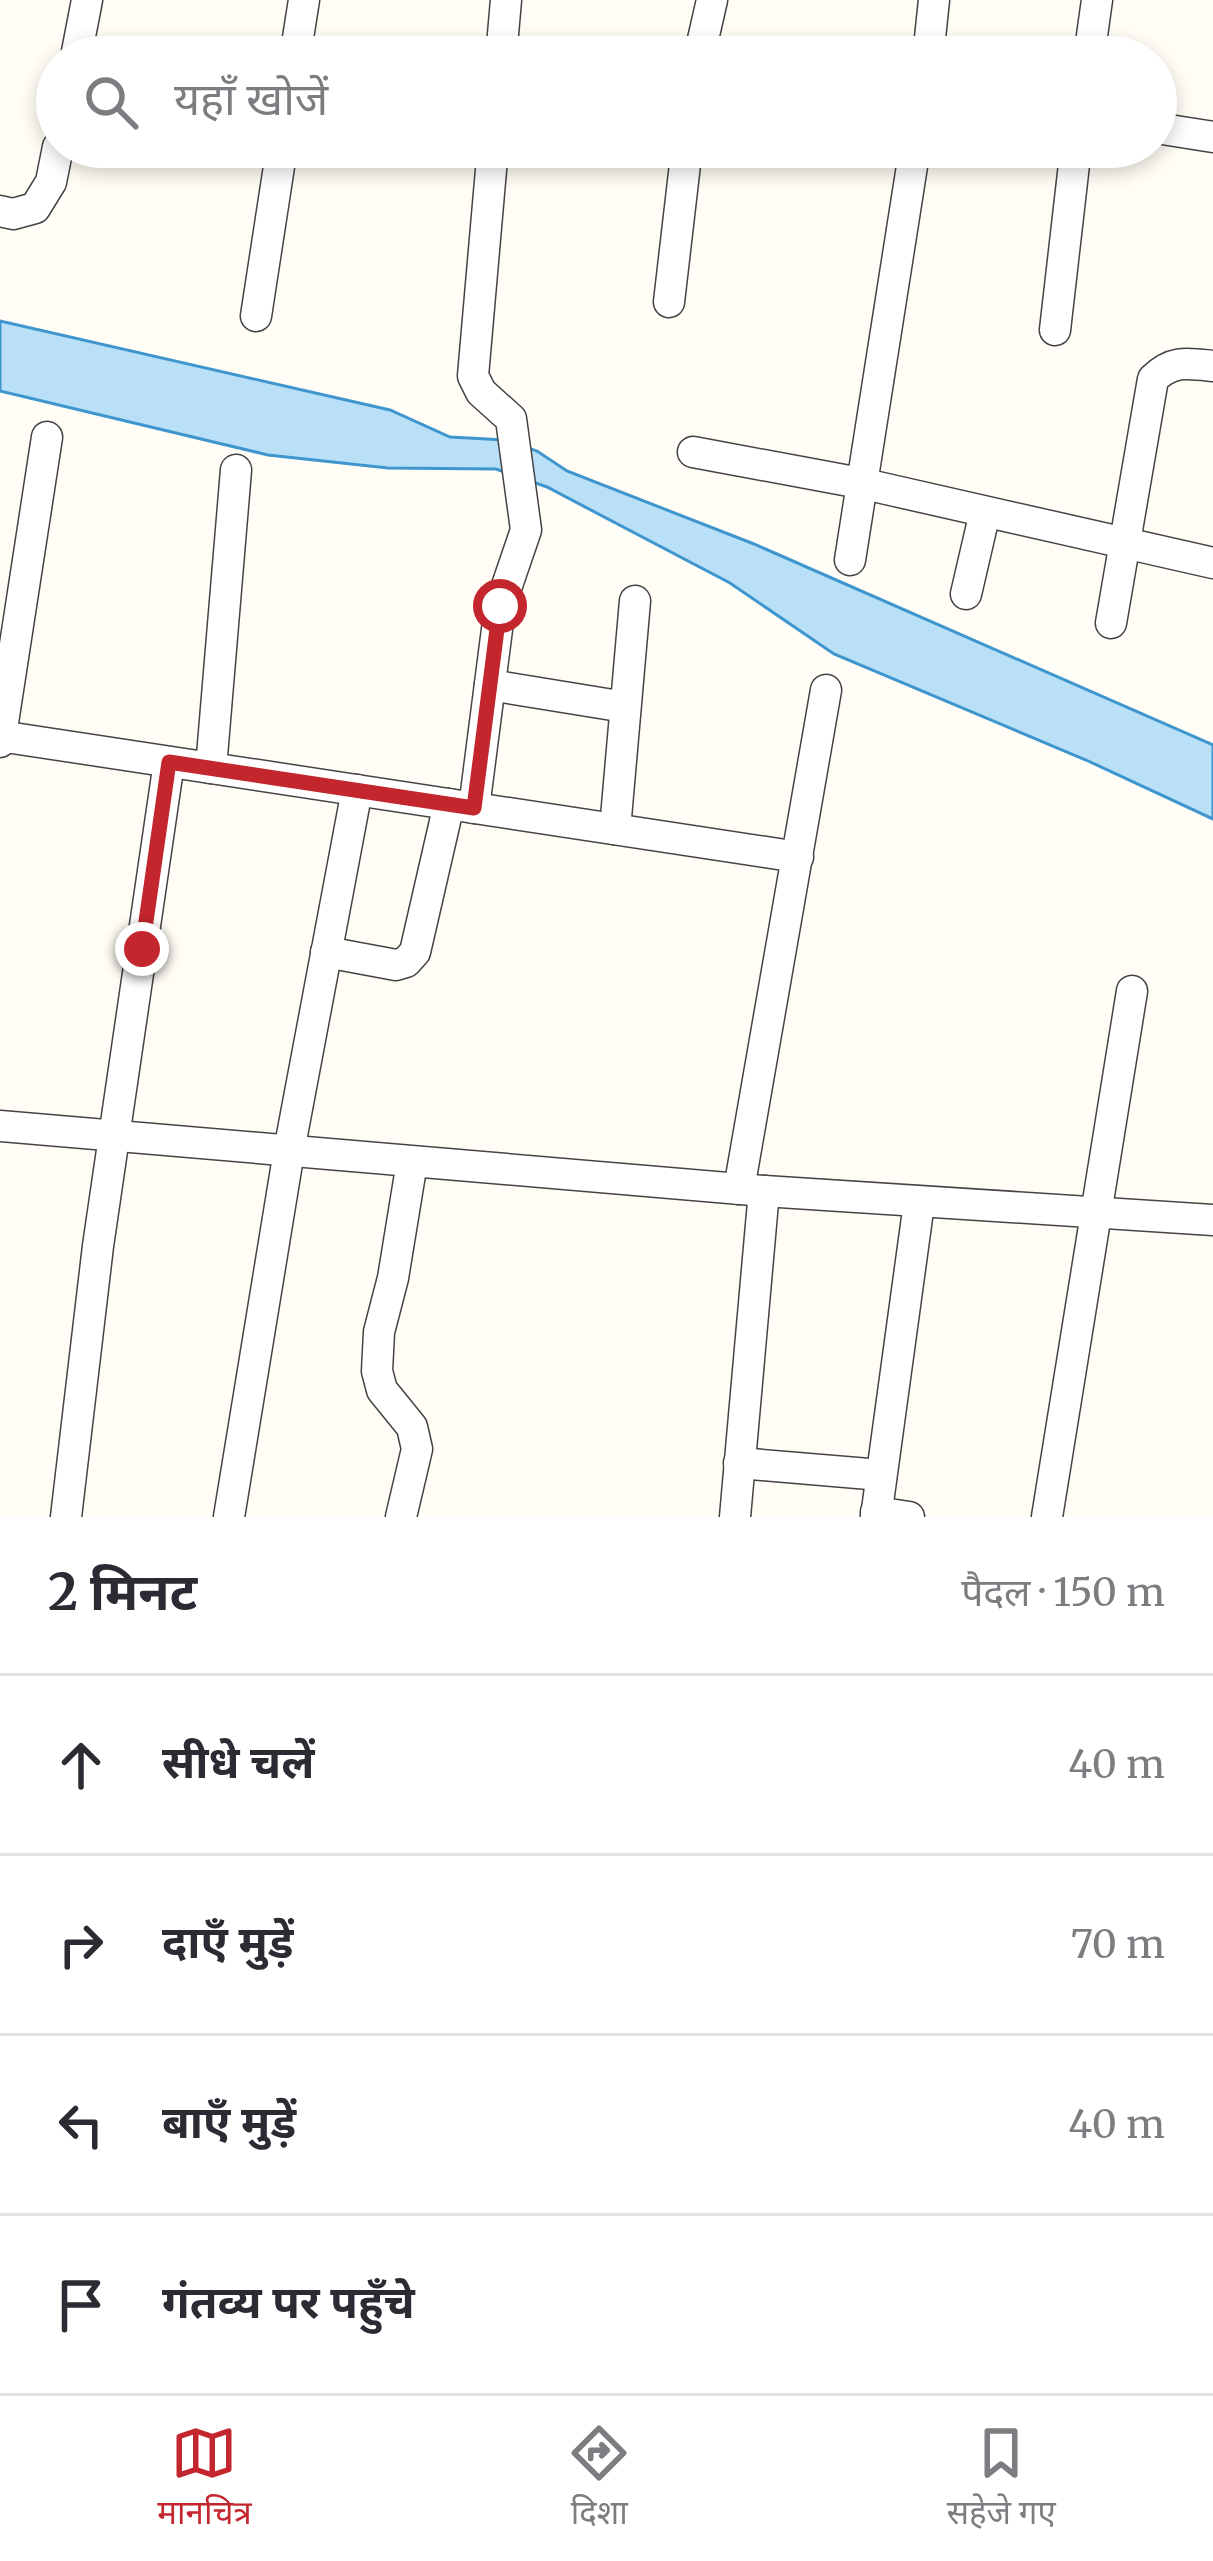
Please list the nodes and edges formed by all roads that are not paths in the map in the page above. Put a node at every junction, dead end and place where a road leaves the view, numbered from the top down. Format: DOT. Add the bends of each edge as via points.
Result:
graph roads {
  1 [pos="87,0"];
  2 [pos="304,0"];
  3 [pos="506,0"];
  4 [pos="712,0"];
  5 [pos="934,0"];
  6 [pos="1097,0"];
  7 [pos="80,36"];
  8 [pos="298,36"];
  9 [pos="503,36"];
  10 [pos="710,36"];
  11 [pos="930,36"];
  12 [pos="1092,36"];
  13 [pos="1177,131"];
  14 [pos="1213,137"];
  15 [pos="54,168"];
  16 [pos="279,168"];
  17 [pos="491,168"];
  18 [pos="685,168"];
  19 [pos="912,168"];
  20 [pos="1074,168"];
  21 [pos="0,211"];
  22 [pos="669,302"];
  23 [pos="256,316"];
  24 [pos="1055,330"];
  25 [pos="1213,367"];
  26 [pos="47,437"];
  27 [pos="693,452"];
  28 [pos="236,470"];
  29 [pos="860,483"];
  30 [pos="985,512"];
  31 [pos="1125,545"];
  32 [pos="850,560"];
  33 [pos="1213,563"];
  34 [pos="966,594"];
  35 [pos="635,601"];
  36 [pos="1111,622"];
  37 [pos="490,685"];
  38 [pos="826,690"];
  39 [pos="626,707"];
  40 [pos="0,738"];
  41 [pos="169,762"];
  42 [pos="211,768"];
  43 [pos="357,790"];
  44 [pos="461,806"];
  45 [pos="615,830"];
  46 [pos="798,857"];
  47 [pos="326,952"];
  48 [pos="1132,991"];
  49 [pos="0,1126"];
  50 [pos="115,1136"];
  51 [pos="289,1151"];
  52 [pos="412,1162"];
  53 [pos="751,1190"];
  54 [pos="919,1203"];
  55 [pos="1096,1214"];
  56 [pos="1213,1220"];
  57 [pos="739,1462"];
  58 [pos="881,1475"];
  59 [pos="876,1515"];
  60 [pos="66,1517"];
  61 [pos="229,1517"];
  62 [pos="401,1517"];
  63 [pos="735,1517"];
  64 [pos="909,1517"];
  65 [pos="1048,1517"];
  1 -- 7 [label="street"];
  2 -- 8 [label="street"];
  3 -- 9 [label="street"];
  4 -- 10 [label="street"];
  5 -- 11 [label="street"];
  6 -- 12 [label="street"];
  13 -- 14 [label="street"];
  15 -- 21 [label="street" via="35,208"];
  16 -- 23 [label="street"];
  17 -- 37 [label="street" via="473,376 511,419 526,530 500,606"];
  18 -- 22 [label="street"];
  19 -- 29 [label="street"];
  20 -- 24 [label="street"];
  25 -- 31 [label="street" via="1183,362 1153,379"];
  26 -- 40 [label="street"];
  27 -- 29 [label="street"];
  28 -- 42 [label="street"];
  29 -- 30 [label="street"];
  29 -- 32 [label="street"];
  30 -- 31 [label="street"];
  30 -- 34 [label="street"];
  31 -- 33 [label="street"];
  31 -- 36 [label="street"];
  35 -- 39 [label="street"];
  37 -- 39 [label="street"];
  37 -- 44 [label="street"];
  38 -- 46 [label="street"];
  39 -- 45 [label="street"];
  40 -- 41 [label="street"];
  41 -- 42 [label="street"];
  41 -- 50 [label="street"];
  42 -- 43 [label="street"];
  43 -- 44 [label="street"];
  43 -- 47 [label="street"];
  44 -- 45 [label="street"];
  44 -- 47 [label="street" via="406,962"];
  45 -- 46 [label="street"];
  46 -- 53 [label="street"];
  47 -- 51 [label="street"];
  48 -- 55 [label="street"];
  49 -- 50 [label="street"];
  50 -- 51 [label="street"];
  50 -- 60 [label="street"];
  51 -- 52 [label="street"];
  51 -- 61 [label="street"];
  52 -- 53 [label="street"];
  52 -- 62 [label="street" via="377,1371 417,1449"];
  53 -- 54 [label="street"];
  53 -- 57 [label="street"];
  54 -- 55 [label="street"];
  54 -- 58 [label="street"];
  55 -- 56 [label="street"];
  55 -- 65 [label="street"];
  57 -- 58 [label="street"];
  57 -- 63 [label="street"];
  58 -- 59 [label="street"];
  59 -- 64 [label="street"];
}
